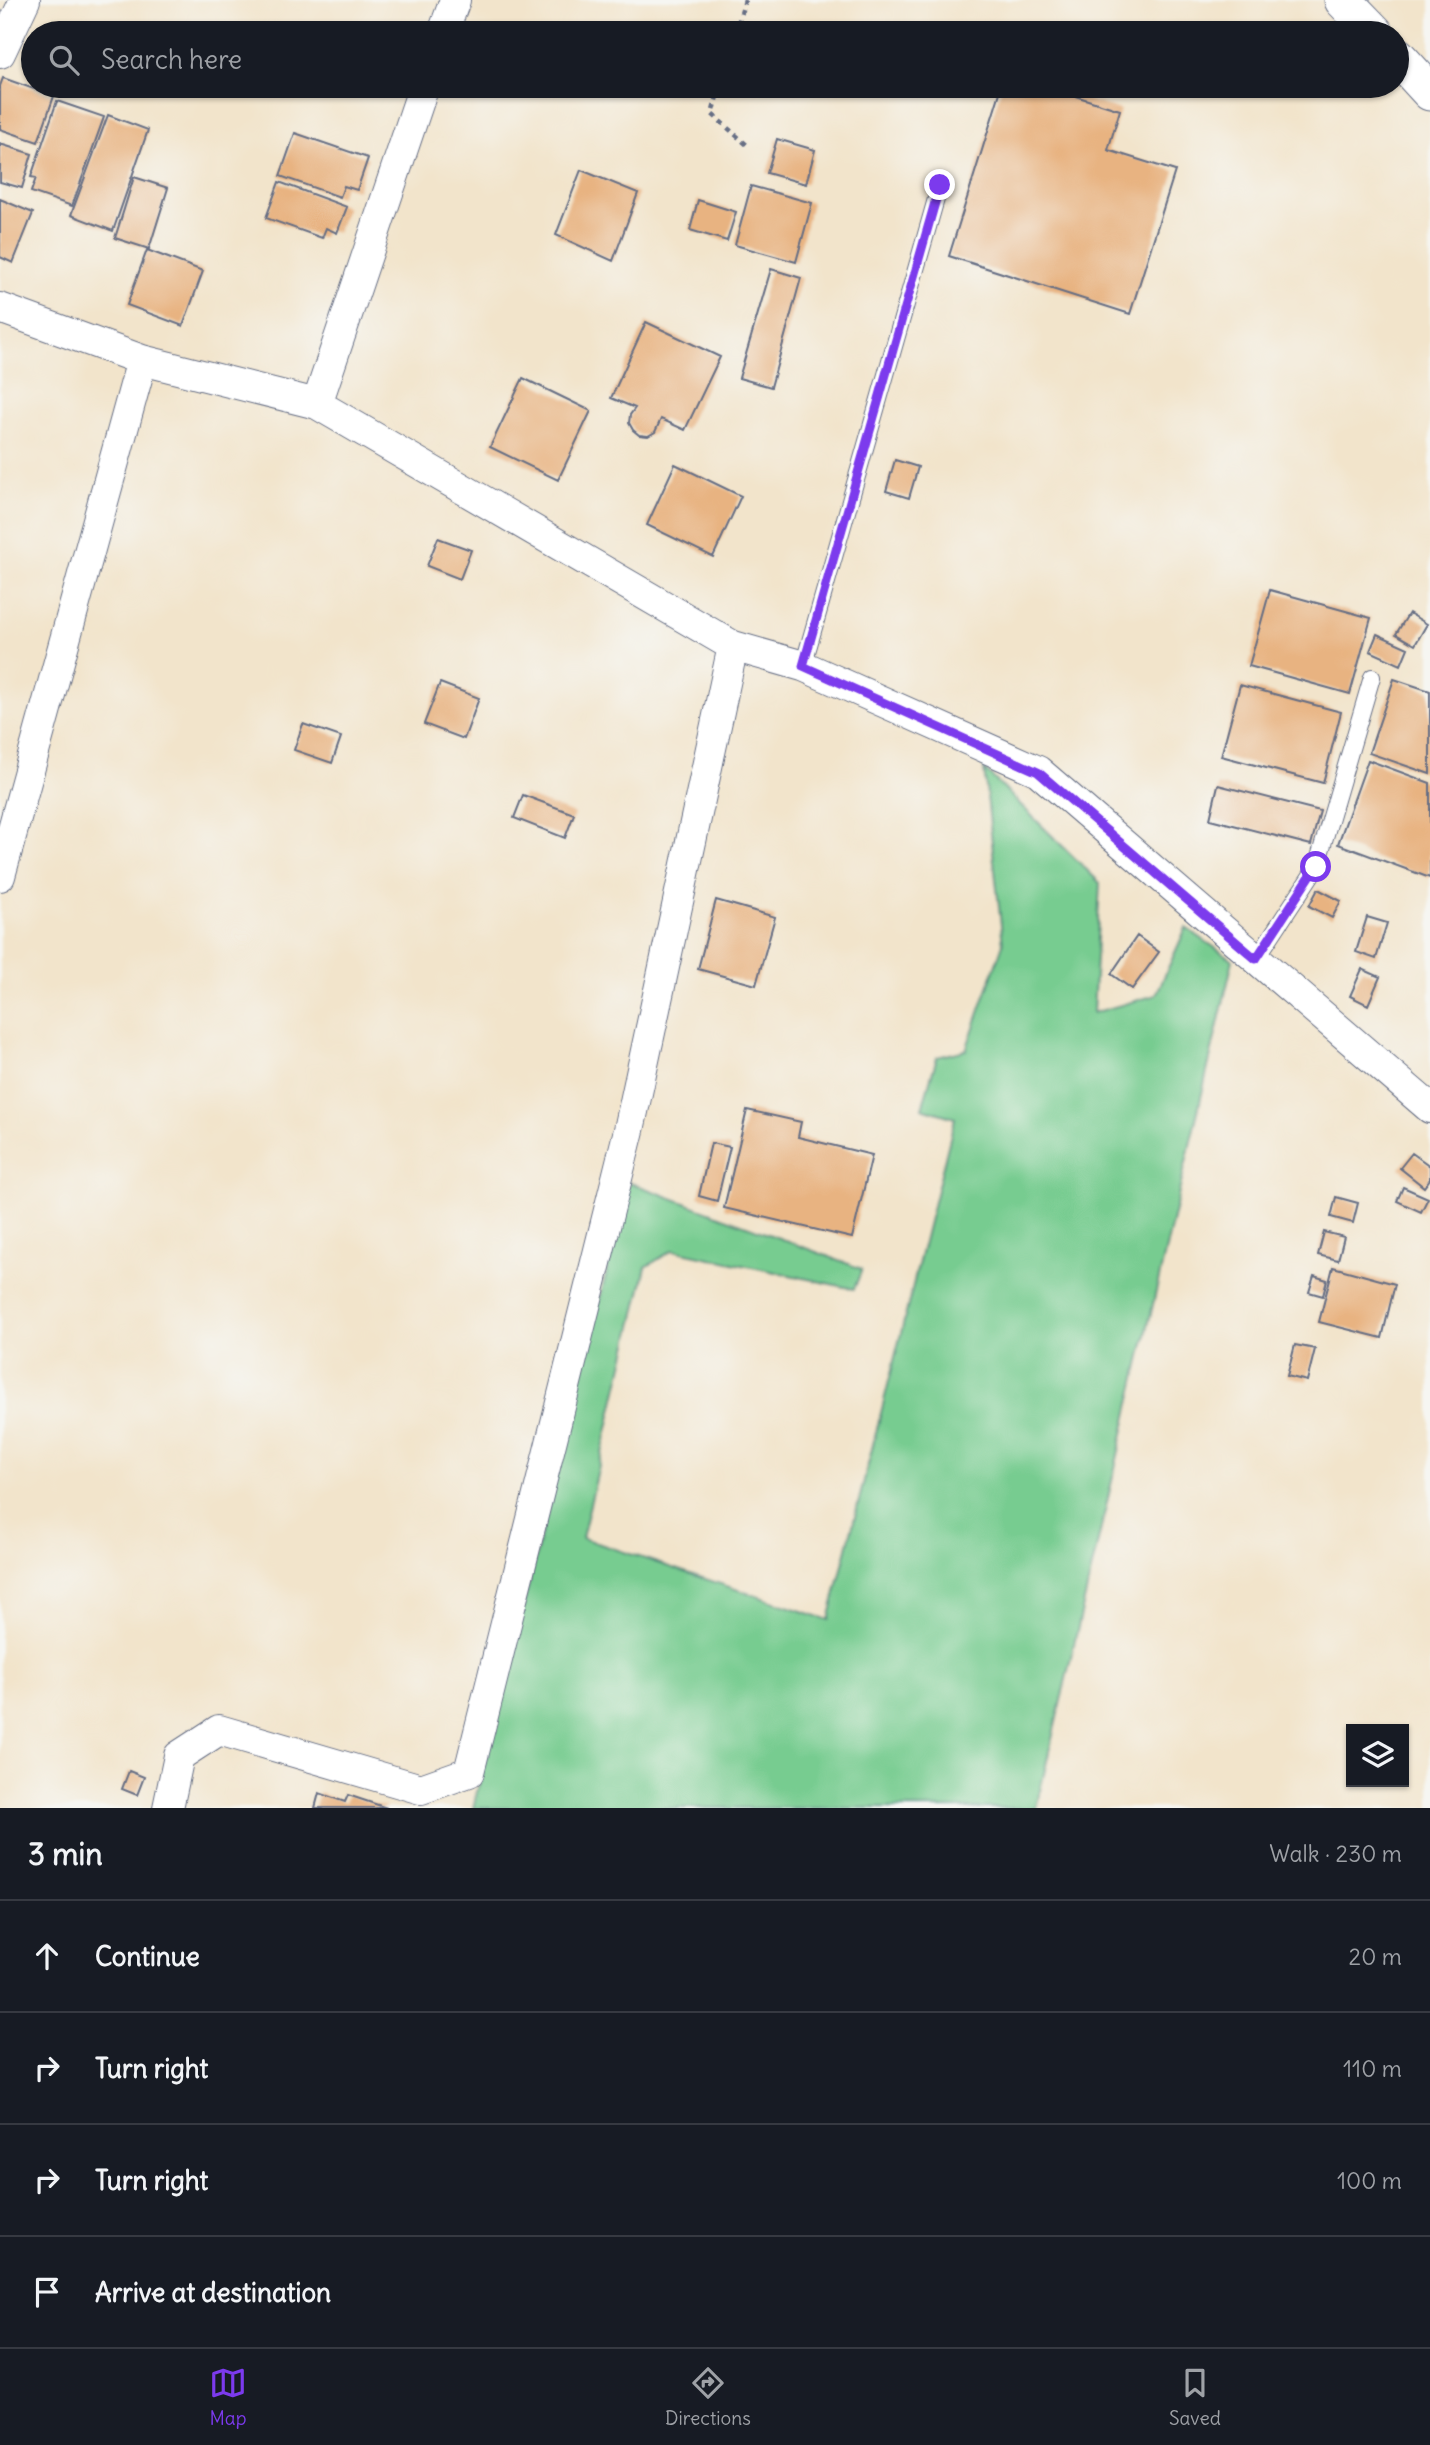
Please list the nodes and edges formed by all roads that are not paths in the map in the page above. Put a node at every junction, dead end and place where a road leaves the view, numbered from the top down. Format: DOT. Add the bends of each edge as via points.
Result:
graph roads {
  1 [pos="25,0"];
  2 [pos="456,0"];
  3 [pos="1343,0"];
  4 [pos="448,21"];
  5 [pos="1363,21"];
  6 [pos="0,53"];
  7 [pos="1409,70"];
  8 [pos="1430,92"];
  9 [pos="420,98"];
  10 [pos="940,185"];
  11 [pos="0,308"];
  12 [pos="142,360"];
  13 [pos="317,404"];
  14 [pos="733,646"];
  15 [pos="803,666"];
  16 [pos="1372,677"];
  17 [pos="0,876"];
  18 [pos="1256,959"];
  19 [pos="1430,1108"];
  20 [pos="168,1808"];
  1 -- 6 [label="street"];
  2 -- 4 [label="street"];
  3 -- 5 [label="street"];
  7 -- 8 [label="street"];
  9 -- 13 [label="street"];
  10 -- 15 [label="lane"];
  11 -- 12 [label="street"];
  12 -- 13 [label="street"];
  12 -- 17 [label="street"];
  13 -- 14 [label="street"];
  14 -- 15 [label="street"];
  14 -- 20 [label="street" via="629,1130 469,1772 421,1789 219,1730 179,1756"];
  15 -- 18 [label="street" via="1038,772"];
  16 -- 18 [label="lane" via="1316,867"];
  18 -- 19 [label="street"];
}
